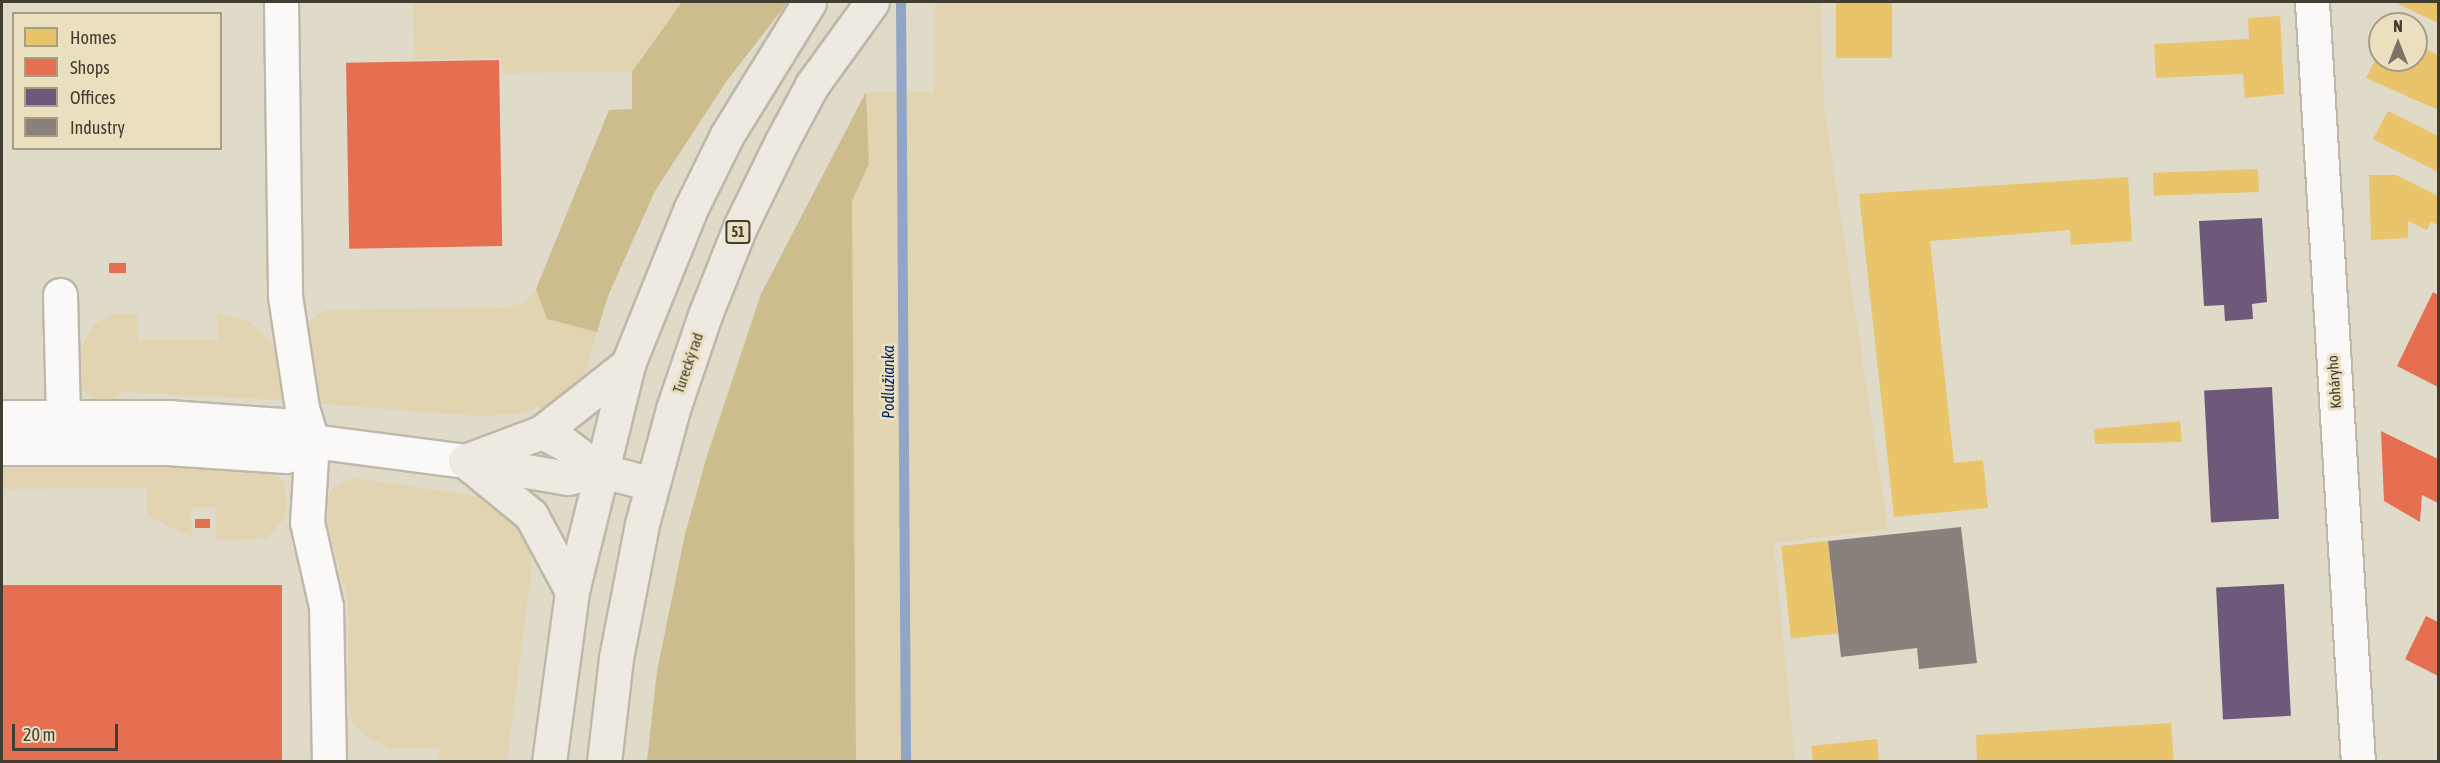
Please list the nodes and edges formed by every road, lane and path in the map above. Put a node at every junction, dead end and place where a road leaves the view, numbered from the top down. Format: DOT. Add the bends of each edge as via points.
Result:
graph roads {
  1 [pos="281,2"];
  2 [pos="809,2"];
  3 [pos="872,2"];
  4 [pos="2312,2"];
  5 [pos="60,295"];
  6 [pos="628,364"];
  7 [pos="2,417"];
  8 [pos="63,417"];
  9 [pos="542,432"];
  10 [pos="312,441"];
  11 [pos="80,447"];
  12 [pos="2,448"];
  13 [pos="465,461"];
  14 [pos="599,470"];
  15 [pos="652,484"];
  16 [pos="572,591"];
  17 [pos="329,762"];
  18 [pos="549,762"];
  19 [pos="604,762"];
  20 [pos="2358,762"];
  1 -- 10 [label="street" via="285,296 302,408"];
  2 -- 6 [label="main road" via="727,135 696,197"];
  3 -- 15 [label="main road, Turecký rad / 51" via="812,85 740,227 687,367"];
  4 -- 20 [label="street, Koháryho"];
  5 -- 8 [label="street"];
  6 -- 9 [label="main road"];
  6 -- 14 [label="main road"];
  7 -- 8 [label="street"];
  8 -- 10 [label="street" via="168,417 281,425"];
  8 -- 11 [label="street"];
  9 -- 13 [label="main road"];
  9 -- 14 [label="main road"];
  10 -- 11 [label="street" via="286,456"];
  10 -- 13 [label="street"];
  10 -- 17 [label="street" via="307,522 326,606"];
  11 -- 12 [label="street"];
  13 -- 14 [label="main road" via="568,478"];
  13 -- 16 [label="main road" via="531,515"];
  14 -- 15 [label="main road"];
  14 -- 16 [label="main road"];
  15 -- 19 [label="main road, Turecký rad / 51" via="616,658"];
  16 -- 18 [label="main road"];
}
